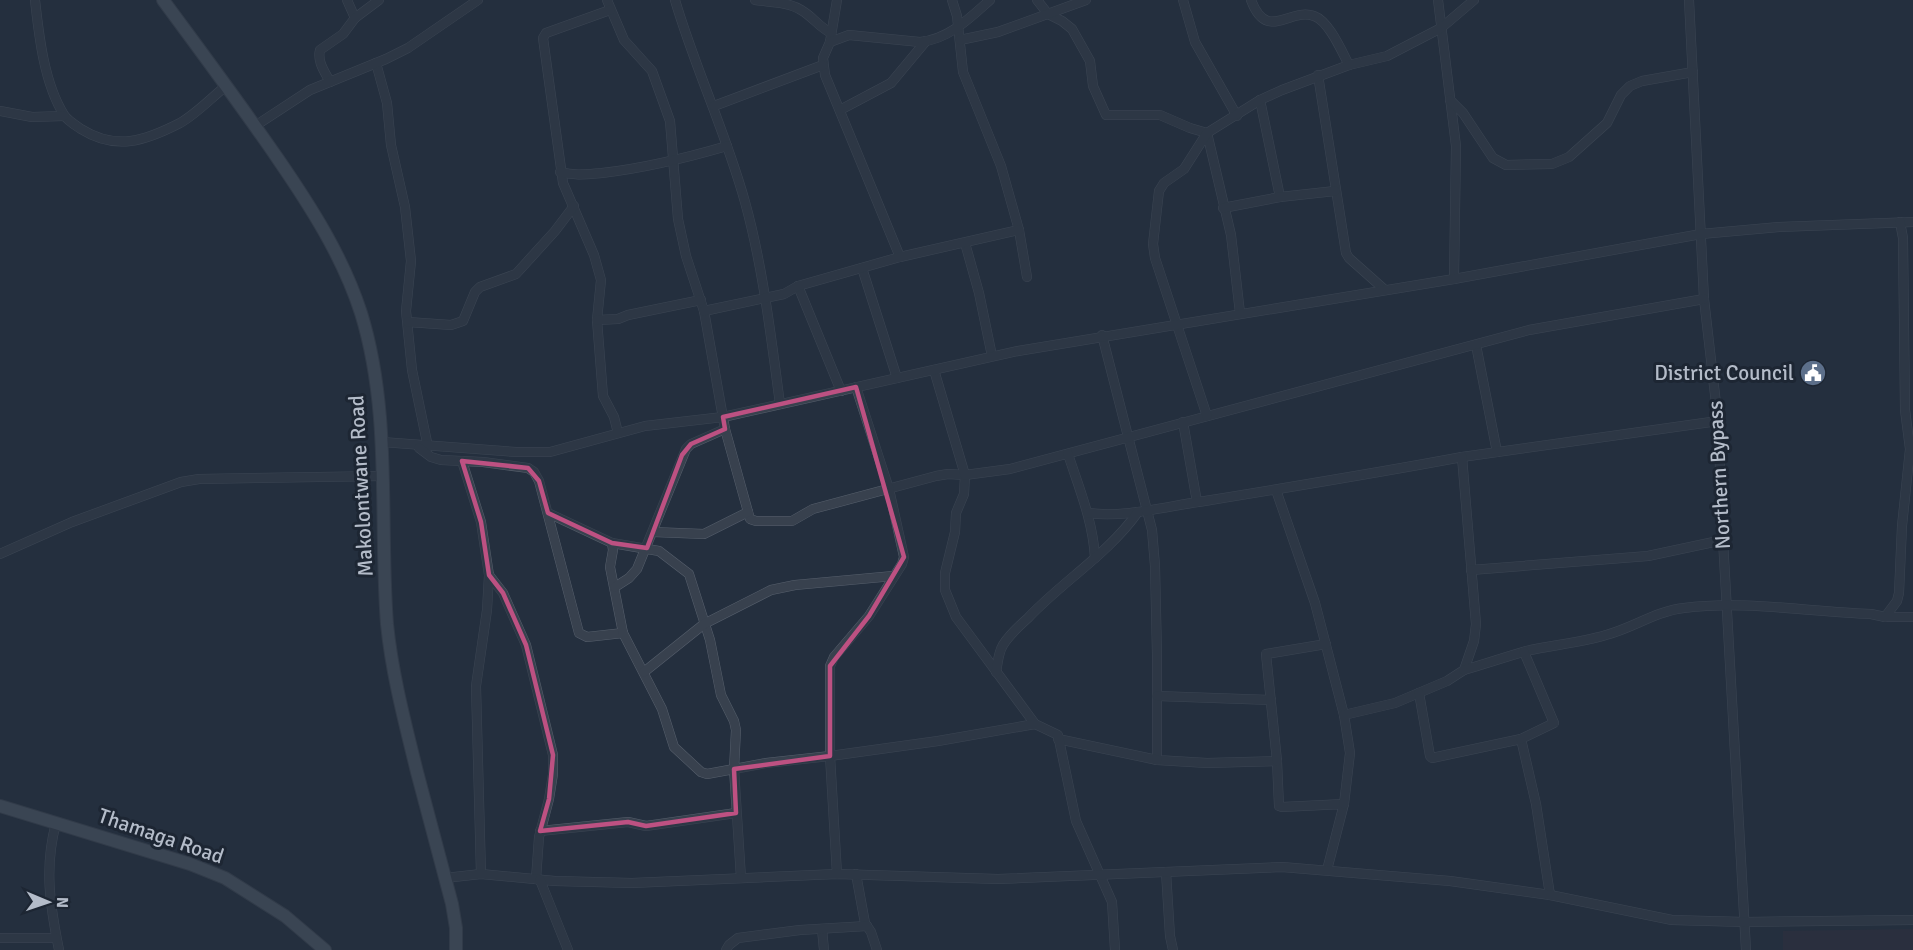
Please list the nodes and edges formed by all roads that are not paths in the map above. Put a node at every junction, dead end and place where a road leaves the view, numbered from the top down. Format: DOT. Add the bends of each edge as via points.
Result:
graph roads {
  1 [pos="34,0"];
  2 [pos="164,0"];
  3 [pos="347,0"];
  4 [pos="379,0"];
  5 [pos="478,0"];
  6 [pos="607,0"];
  7 [pos="675,0"];
  8 [pos="755,0"];
  9 [pos="837,0"];
  10 [pos="952,0"];
  11 [pos="990,0"];
  12 [pos="1037,0"];
  13 [pos="1086,0"];
  14 [pos="1183,0"];
  15 [pos="1251,0"];
  16 [pos="1438,0"];
  17 [pos="1474,0"];
  18 [pos="1689,0"];
  19 [pos="794,3"];
  20 [pos="610,10"];
  21 [pos="1048,14"];
  22 [pos="355,18"];
  23 [pos="958,28"];
  24 [pos="1441,28"];
  25 [pos="830,37"];
  26 [pos="960,39"];
  27 [pos="926,41"];
  28 [pos="376,63"];
  29 [pos="823,65"];
  30 [pos="1349,65"];
  31 [pos="1693,72"];
  32 [pos="1318,75"];
  33 [pos="330,82"];
  34 [pos="226,86"];
  35 [pos="1260,100"];
  36 [pos="1450,100"];
  37 [pos="714,106"];
  38 [pos="840,110"];
  39 [pos="0,111"];
  40 [pos="64,116"];
  41 [pos="1237,116"];
  42 [pos="255,126"];
  43 [pos="1207,133"];
  44 [pos="727,146"];
  45 [pos="673,162"];
  46 [pos="560,172"];
  47 [pos="1335,190"];
  48 [pos="1280,197"];
  49 [pos="573,206"];
  50 [pos="1223,208"];
  51 [pos="1900,222"];
  52 [pos="1913,222"];
  53 [pos="1019,230"];
  54 [pos="1701,234"];
  55 [pos="965,243"];
  56 [pos="900,257"];
  57 [pos="862,268"];
  58 [pos="1027,277"];
  59 [pos="1454,279"];
  60 [pos="798,286"];
  61 [pos="1384,290"];
  62 [pos="765,298"];
  63 [pos="1704,299"];
  64 [pos="701,300"];
  65 [pos="704,311"];
  66 [pos="1240,313"];
  67 [pos="597,320"];
  68 [pos="408,322"];
  69 [pos="1177,324"];
  70 [pos="1102,335"];
  71 [pos="1476,345"];
  72 [pos="992,356"];
  73 [pos="934,370"];
  74 [pos="897,378"];
  75 [pos="856,387"];
  76 [pos="841,391"];
  77 [pos="780,404"];
  78 [pos="1207,416"];
  79 [pos="723,417"];
  80 [pos="1718,421"];
  81 [pos="1184,422"];
  82 [pos="725,429"];
  83 [pos="618,433"];
  84 [pos="1128,437"];
  85 [pos="382,442"];
  86 [pos="417,446"];
  87 [pos="428,447"];
  88 [pos="1497,452"];
  89 [pos="1068,454"];
  90 [pos="1462,457"];
  91 [pos="462,461"];
  92 [pos="965,475"];
  93 [pos="383,476"];
  94 [pos="889,489"];
  95 [pos="1276,490"];
  96 [pos="1197,502"];
  97 [pos="1142,511"];
  98 [pos="748,512"];
  99 [pos="548,513"];
  100 [pos="1088,513"];
  101 [pos="653,532"];
  102 [pos="1723,540"];
  103 [pos="612,543"];
  104 [pos="647,548"];
  105 [pos="0,554"];
  106 [pos="1095,558"];
  107 [pos="1471,570"];
  108 [pos="489,575"];
  109 [pos="893,576"];
  110 [pos="615,587"];
  111 [pos="1728,605"];
  112 [pos="1885,617"];
  113 [pos="1913,617"];
  114 [pos="704,624"];
  115 [pos="623,633"];
  116 [pos="1326,644"];
  117 [pos="1524,652"];
  118 [pos="1464,670"];
  119 [pos="644,672"];
  120 [pos="996,672"];
  121 [pos="1419,693"];
  122 [pos="1156,696"];
  123 [pos="1270,700"];
  124 [pos="1344,715"];
  125 [pos="1035,724"];
  126 [pos="1058,739"];
  127 [pos="1521,739"];
  128 [pos="830,756"];
  129 [pos="1157,760"];
  130 [pos="1277,761"];
  131 [pos="734,769"];
  132 [pos="1344,804"];
  133 [pos="0,806"];
  134 [pos="736,813"];
  135 [pos="56,823"];
  136 [pos="540,831"];
  137 [pos="1327,870"];
  138 [pos="1166,872"];
  139 [pos="481,874"];
  140 [pos="837,874"];
  141 [pos="855,874"];
  142 [pos="1098,874"];
  143 [pos="445,878"];
  144 [pos="741,878"];
  145 [pos="538,879"];
  146 [pos="1550,895"];
  147 [pos="1913,920"];
  148 [pos="1745,922"];
  149 [pos="867,926"];
  150 [pos="822,929"];
  151 [pos="0,938"];
  152 [pos="57,938"];
  153 [pos="59,950"];
  154 [pos="325,950"];
  155 [pos="456,950"];
  156 [pos="568,950"];
  157 [pos="726,950"];
  158 [pos="824,950"];
  159 [pos="877,950"];
  160 [pos="1115,950"];
  161 [pos="1173,950"];
  162 [pos="1746,950"];
  1 -- 40 [label="street" via="44,59"];
  2 -- 34 [label="main road, Makolontwane Road"];
  3 -- 22 [label="street"];
  4 -- 22 [label="street"];
  5 -- 28 [label="street" via="408,48"];
  6 -- 20 [label="street"];
  7 -- 37 [label="street"];
  8 -- 19 [label="street"];
  9 -- 25 [label="street"];
  10 -- 23 [label="street"];
  11 -- 23 [label="street"];
  12 -- 21 [label="street"];
  13 -- 21 [label="street"];
  14 -- 41 [label="street" via="1196,42"];
  15 -- 30 [label="street" via="1261,17 1271,22 1315,16 1329,29"];
  16 -- 24 [label="street"];
  17 -- 24 [label="street"];
  18 -- 31 [label="street, Northern Bypass"];
  19 -- 25 [label="street"];
  20 -- 45 [label="street" via="624,39 652,71 661,91 670,121"];
  20 -- 46 [label="street" via="546,33 543,39"];
  21 -- 26 [label="street" via="998,32"];
  21 -- 43 [label="street" via="1072,29 1090,61 1093,86 1106,115 1160,115"];
  22 -- 33 [label="street" via="320,50 320,63"];
  23 -- 26 [label="street"];
  23 -- 27 [label="street"];
  24 -- 30 [label="street" via="1387,56"];
  24 -- 36 [label="street"];
  25 -- 27 [label="street"];
  25 -- 29 [label="street"];
  26 -- 53 [label="street" via="963,72 1001,166"];
  27 -- 38 [label="street" via="891,83"];
  28 -- 33 [label="street"];
  28 -- 68 [label="street" via="384,87 391,145 405,207 411,261"];
  29 -- 37 [label="street"];
  29 -- 38 [label="street"];
  30 -- 32 [label="street"];
  31 -- 36 [label="street" via="1630,86 1607,123 1569,158 1552,164 1506,165 1493,159"];
  31 -- 54 [label="street, Northern Bypass"];
  32 -- 35 [label="street"];
  32 -- 47 [label="street"];
  33 -- 42 [label="street" via="310,90"];
  34 -- 40 [label="street" via="181,122 124,143 88,134"];
  34 -- 42 [label="main road, Makolontwane Road"];
  35 -- 41 [label="street"];
  35 -- 48 [label="street"];
  36 -- 59 [label="street" via="1456,146"];
  37 -- 44 [label="street"];
  38 -- 56 [label="street"];
  39 -- 40 [label="street" via="32,117"];
  41 -- 43 [label="street"];
  42 -- 85 [label="main road, Makolontwane Road" via="328,237 349,280 371,355"];
  43 -- 50 [label="street"];
  43 -- 69 [label="street" via="1184,169 1164,183 1156,205 1154,251"];
  44 -- 45 [label="street"];
  44 -- 62 [label="street" via="746,203"];
  45 -- 46 [label="street" via="624,171 575,175"];
  45 -- 64 [label="street" via="678,219"];
  46 -- 49 [label="street"];
  47 -- 48 [label="street"];
  47 -- 61 [label="street" via="1346,252"];
  48 -- 50 [label="street"];
  49 -- 67 [label="street" via="601,280"];
  49 -- 68 [label="street" via="516,274 475,292 463,321 451,325"];
  50 -- 66 [label="street" via="1231,235"];
  51 -- 52 [label="street"];
  51 -- 54 [label="street"];
  51 -- 112 [label="street" via="1905,410 1910,449 1899,593"];
  53 -- 55 [label="street"];
  53 -- 58 [label="street"];
  54 -- 59 [label="street"];
  54 -- 63 [label="street, Northern Bypass"];
  55 -- 56 [label="street"];
  55 -- 72 [label="street"];
  56 -- 57 [label="street"];
  57 -- 60 [label="street"];
  57 -- 74 [label="street"];
  59 -- 61 [label="street"];
  60 -- 62 [label="street"];
  60 -- 76 [label="street"];
  61 -- 66 [label="street"];
  62 -- 65 [label="street"];
  62 -- 77 [label="street"];
  63 -- 71 [label="street" via="1529,330"];
  63 -- 80 [label="street, Northern Bypass"];
  64 -- 65 [label="street"];
  64 -- 67 [label="street"];
  65 -- 79 [label="street"];
  66 -- 69 [label="street"];
  67 -- 83 [label="street" via="604,400"];
  68 -- 87 [label="street" via="412,370"];
  69 -- 70 [label="street"];
  69 -- 78 [label="street"];
  70 -- 72 [label="street"];
  70 -- 84 [label="street"];
  71 -- 78 [label="street"];
  71 -- 88 [label="street"];
  72 -- 73 [label="street"];
  73 -- 74 [label="street"];
  73 -- 92 [label="street"];
  74 -- 75 [label="street"];
  75 -- 76 [label="street"];
  75 -- 94 [label="street"];
  76 -- 77 [label="street"];
  77 -- 79 [label="street"];
  78 -- 81 [label="street"];
  79 -- 82 [label="street"];
  79 -- 83 [label="street"];
  80 -- 88 [label="street"];
  80 -- 102 [label="street, Northern Bypass"];
  81 -- 84 [label="street"];
  81 -- 96 [label="street"];
  82 -- 98 [label="street"];
  82 -- 101 [label="street" via="686,449"];
  83 -- 87 [label="street" via="542,453"];
  84 -- 89 [label="street"];
  84 -- 97 [label="street"];
  85 -- 86 [label="street"];
  85 -- 93 [label="main road, Makolontwane Road"];
  86 -- 87 [label="street"];
  86 -- 91 [label="street" via="431,457"];
  88 -- 90 [label="street"];
  89 -- 92 [label="street" via="1010,469"];
  89 -- 100 [label="street"];
  90 -- 95 [label="street"];
  90 -- 107 [label="street"];
  91 -- 99 [label="street" via="528,468 539,481"];
  91 -- 108 [label="street" via="481,522"];
  92 -- 94 [label="street" via="943,475"];
  92 -- 120 [label="street" via="945,590 957,617"];
  93 -- 105 [label="street" via="199,478 72,522"];
  93 -- 143 [label="main road, Makolontwane Road" via="391,657"];
  94 -- 98 [label="street" via="813,509 787,522 753,520"];
  94 -- 109 [label="street" via="904,550 902,564"];
  95 -- 96 [label="street"];
  95 -- 116 [label="street" via="1316,603"];
  96 -- 97 [label="street"];
  97 -- 100 [label="street"];
  97 -- 106 [label="street"];
  97 -- 122 [label="street" via="1152,530 1155,566"];
  98 -- 101 [label="street" via="704,534"];
  99 -- 103 [label="street"];
  99 -- 115 [label="street" via="579,633 587,637"];
  100 -- 106 [label="street"];
  101 -- 104 [label="street"];
  102 -- 107 [label="street" via="1648,556"];
  102 -- 111 [label="street, Northern Bypass"];
  103 -- 104 [label="street"];
  103 -- 110 [label="street" via="610,567"];
  104 -- 110 [label="street" via="637,569"];
  104 -- 114 [label="street" via="659,551 686,570"];
  106 -- 120 [label="street" via="1015,631 1002,646"];
  107 -- 118 [label="street" via="1476,624"];
  108 -- 136 [label="street" via="503,593 526,645 553,755 549,799"];
  108 -- 139 [label="street" via="476,679"];
  109 -- 114 [label="street" via="782,587"];
  109 -- 128 [label="street" via="869,616 830,666"];
  110 -- 115 [label="street"];
  111 -- 112 [label="street"];
  111 -- 117 [label="street" via="1667,611 1602,637"];
  111 -- 148 [label="street, Northern Bypass"];
  112 -- 113 [label="street"];
  114 -- 119 [label="street"];
  114 -- 131 [label="street" via="721,695 736,730"];
  115 -- 119 [label="street"];
  116 -- 123 [label="street" via="1266,654"];
  116 -- 124 [label="street"];
  117 -- 118 [label="street"];
  117 -- 127 [label="street" via="1554,723"];
  118 -- 121 [label="street"];
  119 -- 131 [label="street" via="674,747 701,772"];
  120 -- 125 [label="street"];
  121 -- 124 [label="street"];
  121 -- 127 [label="street" via="1432,758"];
  122 -- 123 [label="street"];
  122 -- 129 [label="street"];
  123 -- 130 [label="street"];
  124 -- 132 [label="street" via="1350,753"];
  125 -- 126 [label="street" via="1055,733"];
  125 -- 128 [label="street"];
  126 -- 129 [label="street"];
  126 -- 142 [label="street" via="1076,821"];
  127 -- 146 [label="street"];
  128 -- 131 [label="street"];
  128 -- 140 [label="street"];
  129 -- 130 [label="street"];
  130 -- 132 [label="street" via="1279,806"];
  131 -- 134 [label="street"];
  132 -- 137 [label="street"];
  133 -- 135 [label="main road, Thamaga Road"];
  134 -- 136 [label="street" via="646,826 628,822"];
  134 -- 144 [label="street"];
  135 -- 152 [label="street" via="48,865"];
  135 -- 154 [label="main road, Thamaga Road" via="225,878 285,916"];
  136 -- 145 [label="street"];
  137 -- 138 [label="street" via="1273,867"];
  137 -- 146 [label="street"];
  138 -- 142 [label="street"];
  138 -- 161 [label="street"];
  139 -- 143 [label="street"];
  139 -- 145 [label="street"];
  140 -- 141 [label="street"];
  140 -- 144 [label="street"];
  141 -- 142 [label="street" via="998,879"];
  141 -- 149 [label="street"];
  142 -- 160 [label="street" via="1112,902"];
  143 -- 155 [label="main road, Makolontwane Road" via="456,928"];
  144 -- 145 [label="street" via="632,883"];
  145 -- 156 [label="street"];
  146 -- 148 [label="street" via="1664,919"];
  147 -- 148 [label="street"];
  148 -- 162 [label="street, Northern Bypass"];
  149 -- 150 [label="street"];
  149 -- 159 [label="street"];
  150 -- 157 [label="street" via="738,938"];
  150 -- 158 [label="street"];
  151 -- 152 [label="street"];
  152 -- 153 [label="street"];
}
